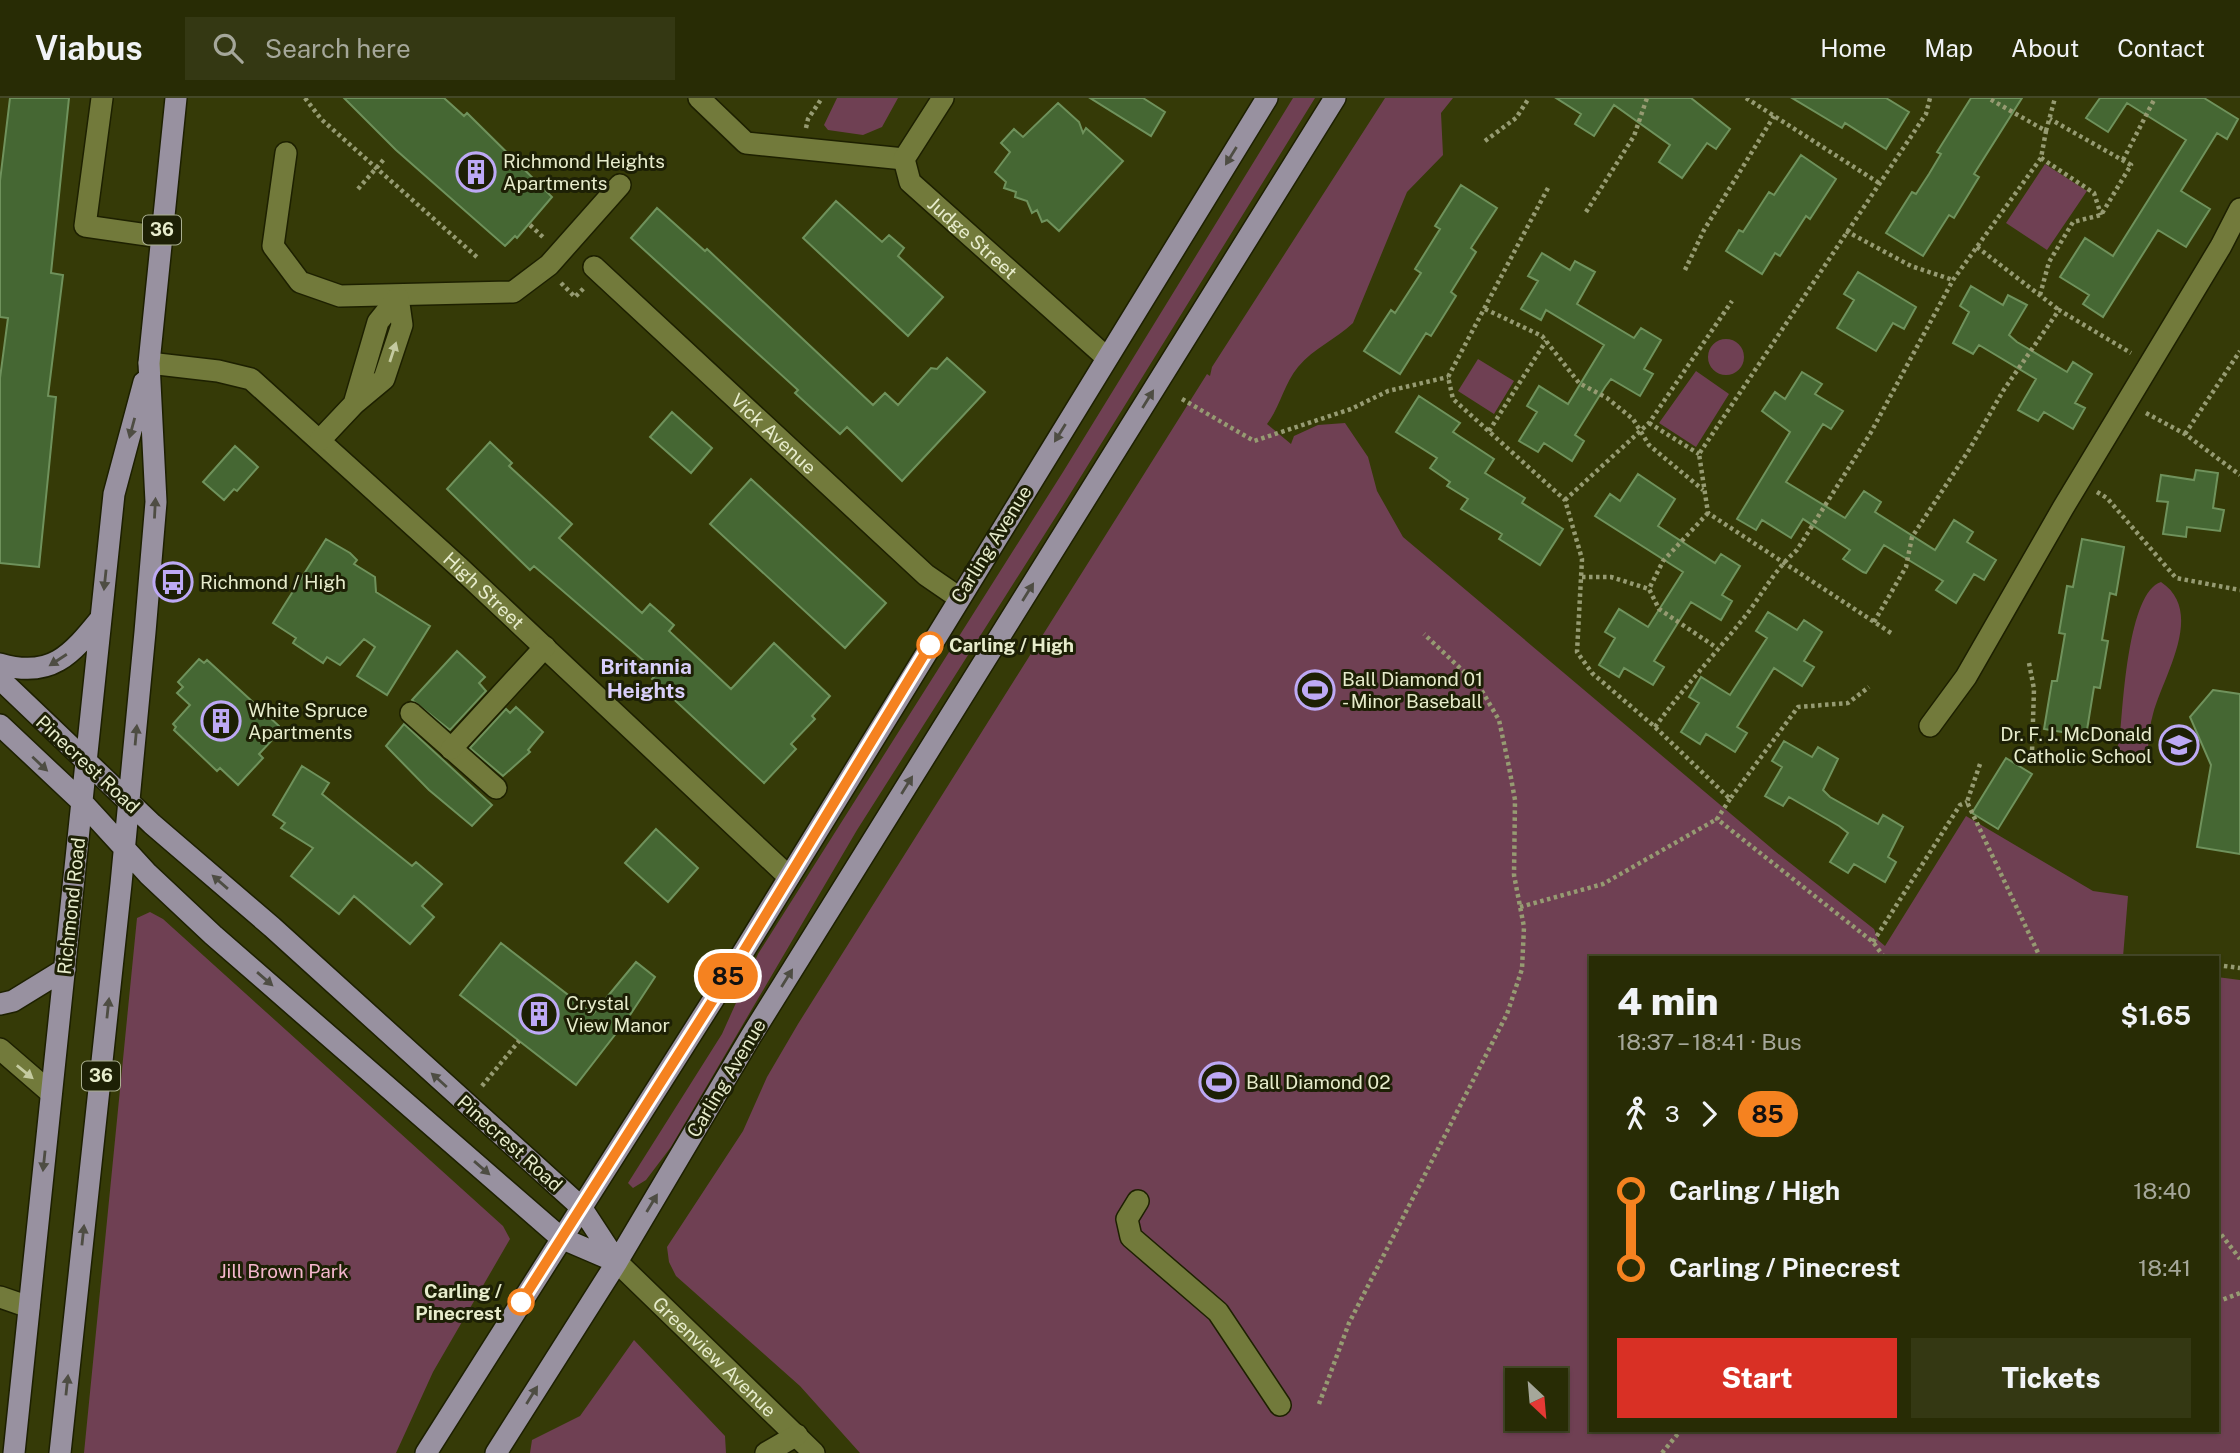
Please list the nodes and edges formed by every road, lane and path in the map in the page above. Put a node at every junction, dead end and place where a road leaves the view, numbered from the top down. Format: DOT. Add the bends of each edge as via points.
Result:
graph roads {
  1 [pos="102,98"];
  2 [pos="176,98"];
  3 [pos="305,98"];
  4 [pos="699,98"];
  5 [pos="822,98"];
  6 [pos="943,98"];
  7 [pos="1267,98"];
  8 [pos="1335,98"];
  9 [pos="1530,98"];
  10 [pos="1647,98"];
  11 [pos="1746,98"];
  12 [pos="1930,98"];
  13 [pos="1988,98"];
  14 [pos="2055,98"];
  15 [pos="2155,98"];
  16 [pos="1774,116"];
  17 [pos="2050,119"];
  18 [pos="2046,131"];
  19 [pos="1485,141"];
  20 [pos="802,149"];
  21 [pos="286,153"];
  22 [pos="385,158"];
  23 [pos="2041,158"];
  24 [pos="904,159"];
  25 [pos="2123,160"];
  26 [pos="375,167"];
  27 [pos="1879,183"];
  28 [pos="620,185"];
  29 [pos="1548,188"];
  30 [pos="358,189"];
  31 [pos="2240,209"];
  32 [pos="1586,212"];
  33 [pos="2101,215"];
  34 [pos="1846,231"];
  35 [pos="162,237"];
  36 [pos="1977,247"];
  37 [pos="478,258"];
  38 [pos="594,267"];
  39 [pos="1685,270"];
  40 [pos="1953,281"];
  41 [pos="2040,295"];
  42 [pos="398,297"];
  43 [pos="1732,301"];
  44 [pos="1485,309"];
  45 [pos="2059,310"];
  46 [pos="1546,341"];
  47 [pos="2240,351"];
  48 [pos="1107,357"];
  49 [pos="149,363"];
  50 [pos="2150,364"];
  51 [pos="1448,377"];
  52 [pos="1182,399"];
  53 [pos="2126,403"];
  54 [pos="1649,423"];
  55 [pos="1489,431"];
  56 [pos="1641,432"];
  57 [pos="2185,433"];
  58 [pos="320,440"];
  59 [pos="1699,454"];
  60 [pos="2240,475"];
  61 [pos="2079,480"];
  62 [pos="1705,491"];
  63 [pos="1565,500"];
  64 [pos="1708,513"];
  65 [pos="1782,563"];
  66 [pos="1582,577"];
  67 [pos="1649,589"];
  68 [pos="2240,590"];
  69 [pos="958,597"];
  70 [pos="102,618"];
  71 [pos="1874,622"];
  72 [pos="1891,633"];
  73 [pos="1424,634"];
  74 [pos="545,648"];
  75 [pos="1717,648"];
  76 [pos="2029,663"];
  77 [pos="0,664"];
  78 [pos="0,679"];
  79 [pos="1869,687"];
  80 [pos="411,713"];
  81 [pos="0,725"];
  82 [pos="1930,726"];
  83 [pos="1655,727"];
  84 [pos="451,748"];
  85 [pos="2032,752"];
  86 [pos="86,760"];
  87 [pos="1980,764"];
  88 [pos="496,788"];
  89 [pos="1730,799"];
  90 [pos="82,802"];
  91 [pos="1967,802"];
  92 [pos="130,803"];
  93 [pos="1717,818"];
  94 [pos="125,850"];
  95 [pos="789,877"];
  96 [pos="1520,906"];
  97 [pos="1873,942"];
  98 [pos="1883,956"];
  99 [pos="2040,956"];
  100 [pos="2219,965"];
  101 [pos="2240,968"];
  102 [pos="65,969"];
  103 [pos="0,1004"];
  104 [pos="519,1041"];
  105 [pos="0,1049"];
  106 [pos="479,1090"];
  107 [pos="51,1093"];
  108 [pos="1138,1201"];
  109 [pos="581,1207"];
  110 [pos="2219,1232"];
  111 [pos="561,1238"];
  112 [pos="2240,1259"];
  113 [pos="617,1262"];
  114 [pos="2240,1293"];
  115 [pos="0,1297"];
  116 [pos="2219,1301"];
  117 [pos="29,1307"];
  118 [pos="1319,1404"];
  119 [pos="1280,1405"];
  120 [pos="1679,1432"];
  121 [pos="793,1444"];
  122 [pos="14,1453"];
  123 [pos="60,1453"];
  124 [pos="426,1453"];
  125 [pos="496,1453"];
  126 [pos="766,1453"];
  127 [pos="814,1453"];
  128 [pos="1662,1453"];
  1 -- 35 [label="street" via="85,226"];
  2 -- 35 [label="main road, Richmond Road / 36"];
  3 -- 26 [label="path" via="321,119"];
  4 -- 20 [label="street" via="746,143"];
  5 -- 20 [label="path" via="808,119"];
  6 -- 24 [label="street"];
  7 -- 48 [label="main road, Carling Avenue, one-way"];
  113 -- 8 [label="main road, Carling Avenue, one-way" via="751,1036"];
  9 -- 19 [label="path" via="1516,118"];
  10 -- 32 [label="path" via="1634,136"];
  11 -- 16 [label="path"];
  12 -- 27 [label="path" via="1926,114"];
  13 -- 18 [label="path"];
  14 -- 17 [label="path"];
  15 -- 25 [label="path"];
  16 -- 27 [label="path"];
  16 -- 39 [label="path" via="1704,230"];
  17 -- 18 [label="path"];
  17 -- 25 [label="path"];
  18 -- 23 [label="path"];
  20 -- 24 [label="street"];
  21 -- 42 [label="street" via="273,246 300,282 340,296"];
  22 -- 26 [label="path"];
  23 -- 33 [label="path" via="2094,193"];
  23 -- 36 [label="path"];
  24 -- 48 [label="street, Judge Street" via="910,182"];
  25 -- 33 [label="path" via="2131,165"];
  26 -- 30 [label="path"];
  26 -- 37 [label="path"];
  27 -- 34 [label="path"];
  28 -- 42 [label="street" via="549,265 513,292"];
  29 -- 44 [label="path"];
  31 -- 50 [label="street"];
  33 -- 41 [label="path" via="2073,222 2049,262"];
  34 -- 40 [label="path" via="1911,266"];
  34 -- 59 [label="path"];
  35 -- 49 [label="main road, Richmond Road / 36"];
  36 -- 40 [label="path"];
  36 -- 41 [label="path"];
  38 -- 69 [label="street, Vick Avenue" via="926,575"];
  40 -- 65 [label="path" via="1863,446 1797,550"];
  41 -- 45 [label="path"];
  42 -- 58 [label="street" via="402,325 384,379"];
  43 -- 54 [label="path"];
  44 -- 46 [label="path"];
  44 -- 51 [label="path"];
  45 -- 50 [label="path"];
  45 -- 71 [label="path" via="1912,537 1906,567"];
  46 -- 55 [label="path"];
  46 -- 56 [label="path" via="1579,383 1607,398 1633,419"];
  47 -- 57 [label="path"];
  48 -- 69 [label="main road, Carling Avenue, one-way"];
  49 -- 58 [label="street, High Street" via="251,379"];
  49 -- 70 [label="main road, Richmond Road / 36, one-way" via="114,494"];
  92 -- 49 [label="main road, Richmond Road / 36, one-way" via="156,502"];
  50 -- 53 [label="street"];
  51 -- 52 [label="path" via="1388,391 1351,409 1254,441"];
  51 -- 55 [label="path" via="1453,398"];
  53 -- 57 [label="path"];
  53 -- 61 [label="street"];
  54 -- 56 [label="path"];
  54 -- 59 [label="path"];
  55 -- 63 [label="path"];
  56 -- 62 [label="path" via="1649,445"];
  56 -- 63 [label="path"];
  57 -- 60 [label="path"];
  58 -- 74 [label="street, High Street"];
  59 -- 62 [label="path"];
  61 -- 68 [label="path" via="2107,498 2176,578"];
  61 -- 82 [label="street" via="1966,677"];
  62 -- 64 [label="path"];
  63 -- 66 [label="path" via="1582,559"];
  64 -- 65 [label="path"];
  64 -- 67 [label="path" via="1663,561"];
  65 -- 71 [label="path"];
  65 -- 75 [label="path"];
  66 -- 67 [label="path" via="1611,576"];
  66 -- 83 [label="path" via="1577,652 1592,673"];
  67 -- 75 [label="path" via="1659,609"];
  69 -- 95 [label="main road, Carling Avenue"];
  70 -- 77 [label="main road, one-way" via="74,649 44,669"];
  70 -- 86 [label="main road, Richmond Road / 36"];
  71 -- 72 [label="path"];
  73 -- 96 [label="path" via="1479,686 1499,720 1515,800 1514,875"];
  74 -- 84 [label="street"];
  74 -- 95 [label="street, High Street"];
  75 -- 83 [label="path"];
  76 -- 85 [label="path" via="2034,689"];
  78 -- 86 [label="main road, Pinecrest Road"];
  79 -- 89 [label="path" via="1848,703 1798,707"];
  80 -- 84 [label="street"];
  81 -- 90 [label="main road, Pinecrest Road, one-way"];
  83 -- 89 [label="path"];
  84 -- 88 [label="street"];
  86 -- 90 [label="main road, Richmond Road / 36"];
  86 -- 92 [label="main road, Pinecrest Road"];
  87 -- 91 [label="path"];
  89 -- 93 [label="path"];
  90 -- 94 [label="main road, Pinecrest Road"];
  90 -- 102 [label="main road, Richmond Road / 36"];
  91 -- 97 [label="path" via="1960,805"];
  91 -- 99 [label="path"];
  92 -- 94 [label="main road, Richmond Road / 36"];
  109 -- 92 [label="main road, Pinecrest Road, one-way"];
  93 -- 96 [label="path" via="1603,884"];
  93 -- 97 [label="path"];
  94 -- 111 [label="main road, Pinecrest Road, one-way" via="214,935"];
  123 -- 94 [label="main road, Richmond Road / 36, one-way"];
  95 -- 109 [label="main road, Carling Avenue"];
  96 -- 118 [label="path" via="1522,969 1507,1014 1349,1323"];
  97 -- 98 [label="path"];
  100 -- 101 [label="path"];
  102 -- 103 [label="main road" via="13,1001"];
  102 -- 107 [label="main road, Richmond Road / 36"];
  104 -- 106 [label="path"];
  105 -- 107 [label="street, one-way"];
  107 -- 117 [label="main road, Richmond Road / 36, one-way"];
  108 -- 119 [label="street" via="1127,1219 1131,1237 1218,1312"];
  109 -- 111 [label="main road, Carling Avenue"];
  109 -- 113 [label="main road, Pinecrest Road"];
  110 -- 112 [label="path"];
  111 -- 113 [label="main road, Pinecrest Road"];
  111 -- 124 [label="main road, Carling Avenue"];
  113 -- 121 [label="street, Greenview Avenue"];
  125 -- 113 [label="main road, Carling Avenue, one-way"];
  114 -- 116 [label="path"];
  115 -- 117 [label="street"];
  117 -- 122 [label="main road, Richmond Road / 36"];
  120 -- 128 [label="path"];
  121 -- 126 [label="street"];
  121 -- 127 [label="street, Greenview Avenue"];
}
